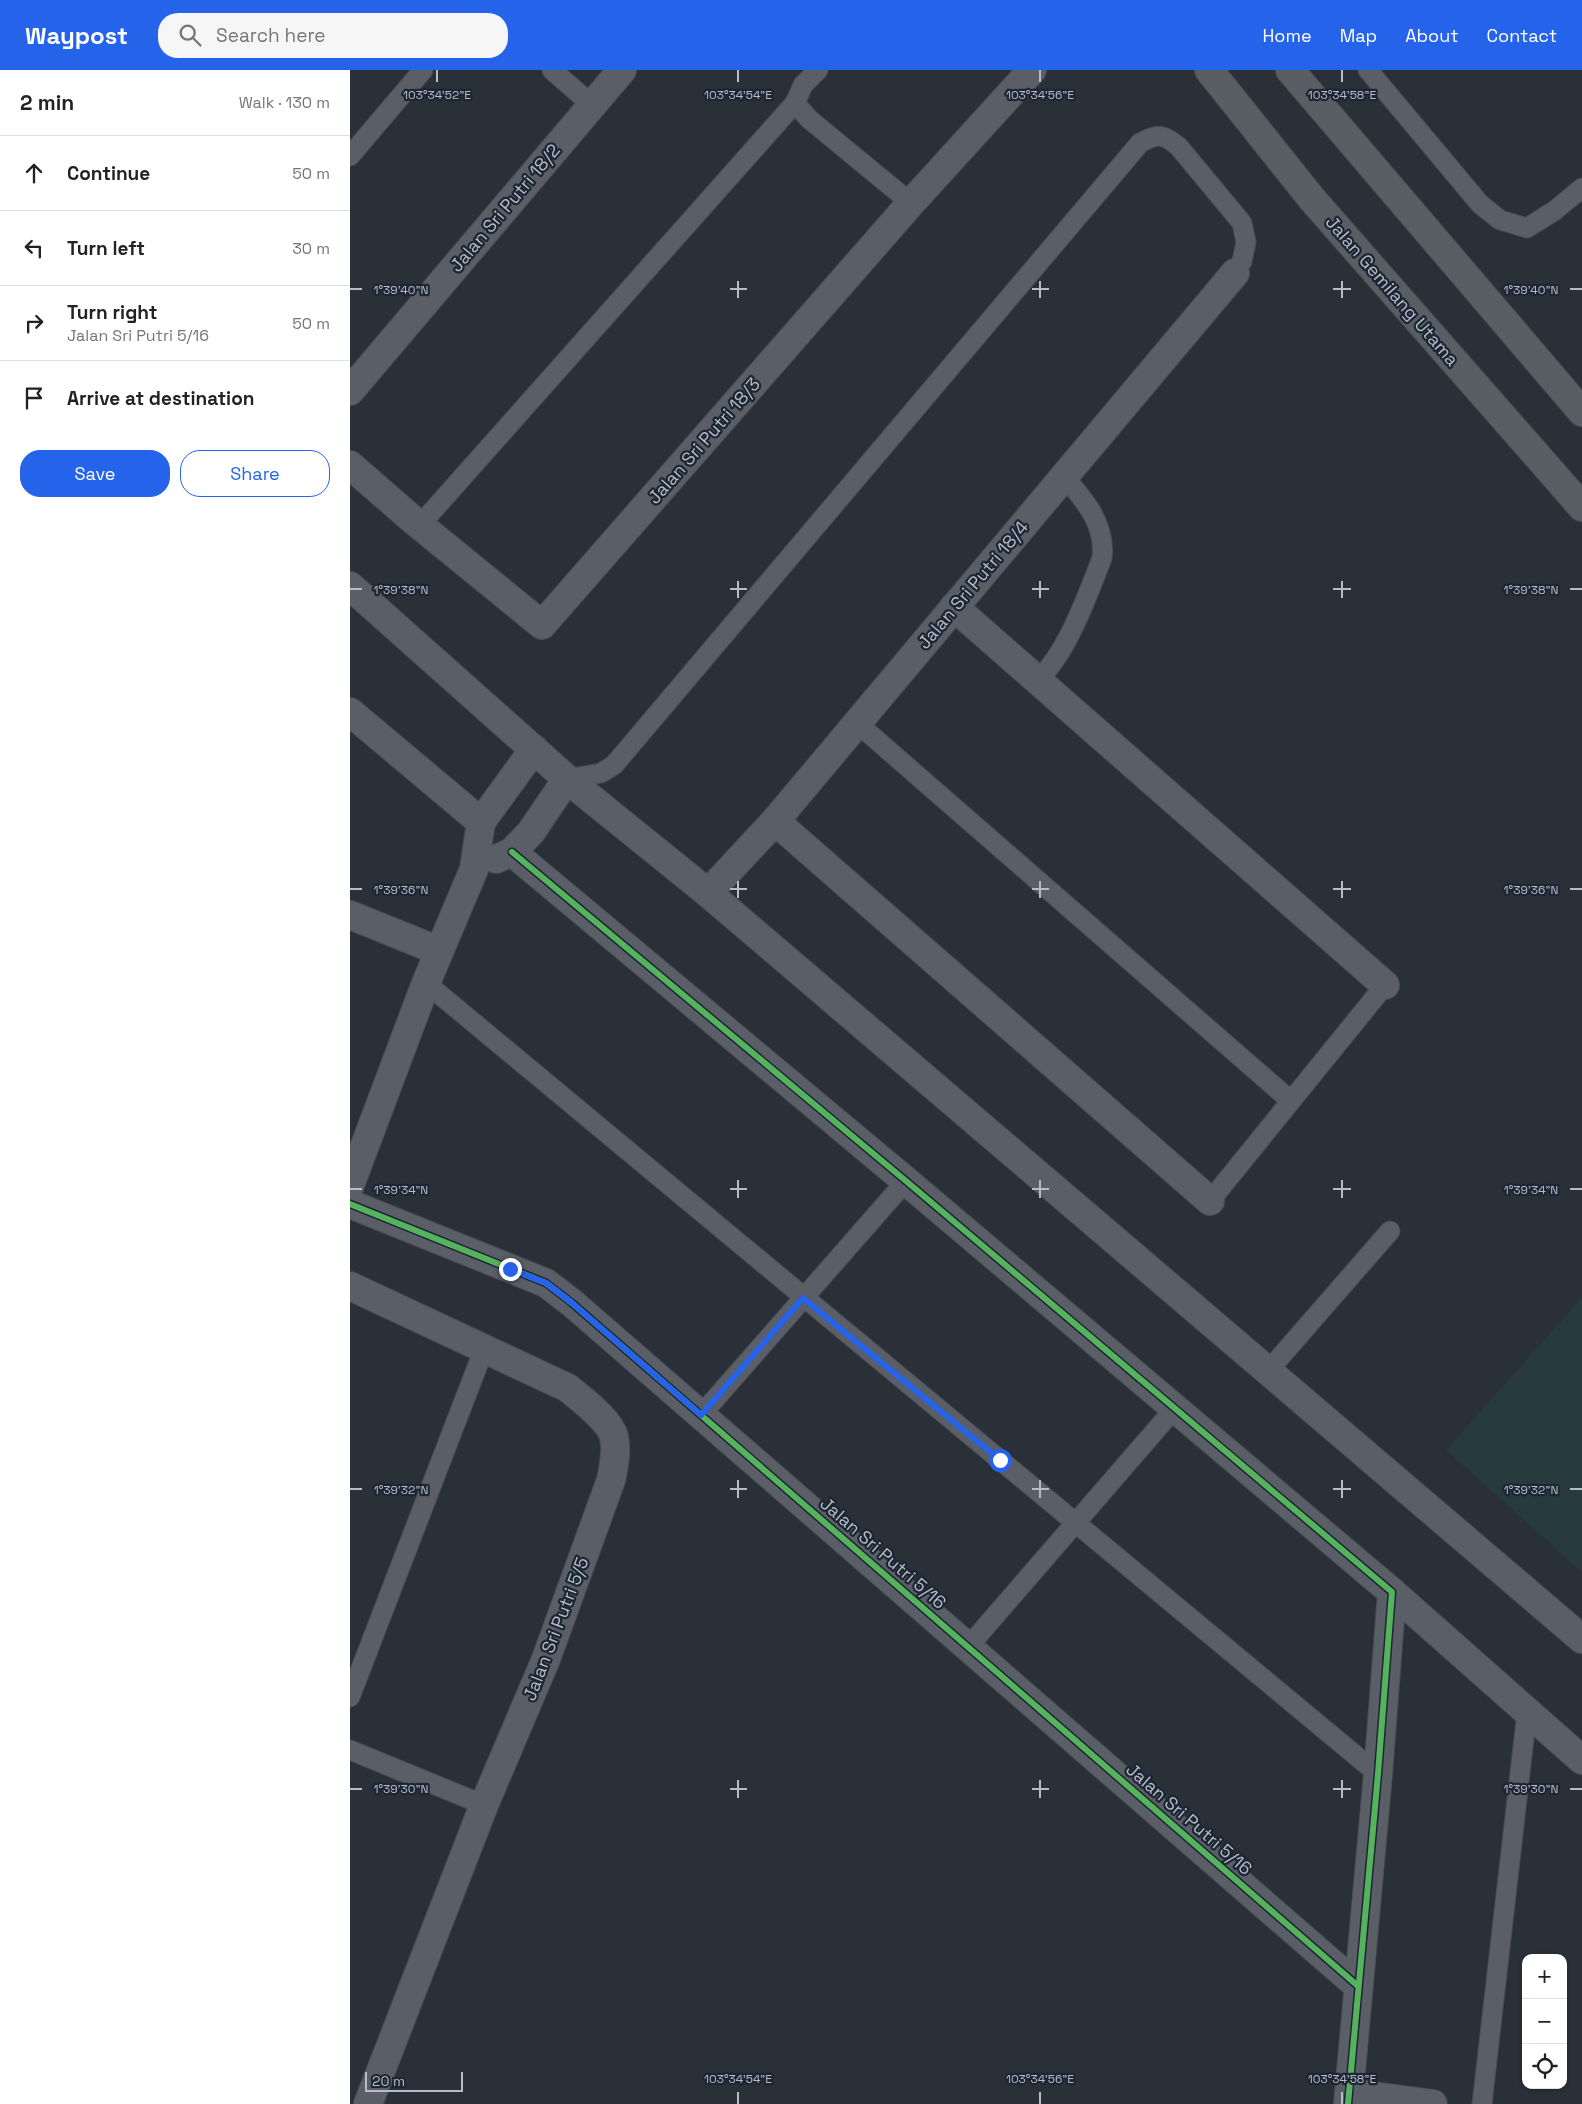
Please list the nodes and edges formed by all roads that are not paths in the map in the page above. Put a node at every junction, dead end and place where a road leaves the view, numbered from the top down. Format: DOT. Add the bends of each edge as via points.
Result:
graph roads {
  1 [pos="423,70"];
  2 [pos="552,70"];
  3 [pos="622,70"];
  4 [pos="818,70"];
  5 [pos="1032,70"];
  6 [pos="1209,70"];
  7 [pos="1290,70"];
  8 [pos="1368,70"];
  9 [pos="795,103"];
  10 [pos="592,105"];
  11 [pos="350,156"];
  12 [pos="1582,188"];
  13 [pos="911,203"];
  14 [pos="1235,273"];
  15 [pos="350,391"];
  16 [pos="1582,412"];
  17 [pos="350,465"];
  18 [pos="1064,477"];
  19 [pos="1582,508"];
  20 [pos="420,525"];
  21 [pos="350,586"];
  22 [pos="954,608"];
  23 [pos="1037,680"];
  24 [pos="350,712"];
  25 [pos="857,723"];
  26 [pos="534,750"];
  27 [pos="568,779"];
  28 [pos="775,821"];
  29 [pos="480,822"];
  30 [pos="512,852"];
  31 [pos="474,869"];
  32 [pos="708,892"];
  33 [pos="350,915"];
  34 [pos="439,951"];
  35 [pos="426,983"];
  36 [pos="1385,985"];
  37 [pos="1291,1101"];
  38 [pos="906,1181"];
  39 [pos="350,1185"];
  40 [pos="1210,1201"];
  41 [pos="350,1204"];
  42 [pos="1390,1231"];
  43 [pos="350,1286"];
  44 [pos="803,1298"];
  45 [pos="484,1349"];
  46 [pos="1268,1371"];
  47 [pos="1175,1408"];
  48 [pos="701,1415"];
  49 [pos="1076,1523"];
  50 [pos="1392,1592"];
  51 [pos="1582,1640"];
  52 [pos="968,1647"];
  53 [pos="350,1697"];
  54 [pos="1528,1712"];
  55 [pos="350,1750"];
  56 [pos="1582,1760"];
  57 [pos="1378,1774"];
  58 [pos="484,1805"];
  59 [pos="1358,1986"];
  60 [pos="1349,2098"];
  61 [pos="368,2104"];
  62 [pos="1433,2104"];
  63 [pos="1482,2104"];
  1 -- 11 [label="lane"];
  2 -- 10 [label="lane"];
  3 -- 10 [label="street, Jalan Sri Putri 18/2"];
  4 -- 9 [label="lane" via="803,85"];
  5 -- 13 [label="street, Jalan Sri Putri 18/3"];
  6 -- 19 [label="main road, Jalan Gemilang Utama" via="1312,199"];
  7 -- 16 [label="main road"];
  8 -- 12 [label="lane" via="1480,204 1500,220 1528,228"];
  9 -- 13 [label="lane" via="809,119"];
  9 -- 20 [label="lane"];
  10 -- 15 [label="street, Jalan Sri Putri 18/2"];
  13 -- 20 [label="street, Jalan Sri Putri 18/3" via="542,625"];
  14 -- 18 [label="street, Jalan Sri Putri 18/4"];
  14 -- 27 [label="lane" via="1242,261 1246,242 1242,222 1168,138 1154,136 1140,143 614,765 593,775"];
  17 -- 20 [label="street, Jalan Sri Putri 18/3"];
  18 -- 22 [label="street, Jalan Sri Putri 18/4"];
  18 -- 23 [label="lane" via="1084,498 1095,517 1102,558 1056,659"];
  21 -- 26 [label="street"];
  22 -- 23 [label="street"];
  22 -- 25 [label="street, Jalan Sri Putri 18/4"];
  23 -- 36 [label="street"];
  24 -- 29 [label="street"];
  25 -- 28 [label="street, Jalan Sri Putri 18/4"];
  25 -- 37 [label="lane"];
  26 -- 27 [label="street"];
  26 -- 29 [label="street"];
  27 -- 30 [label="street"];
  27 -- 32 [label="street"];
  28 -- 32 [label="street, Jalan Sri Putri 18/4"];
  28 -- 40 [label="street"];
  29 -- 31 [label="street"];
  30 -- 31 [label="street"];
  30 -- 38 [label="street"];
  31 -- 34 [label="street"];
  32 -- 46 [label="street"];
  33 -- 34 [label="street"];
  34 -- 35 [label="street"];
  35 -- 39 [label="street"];
  35 -- 44 [label="lane"];
  36 -- 37 [label="lane"];
  37 -- 40 [label="lane"];
  38 -- 44 [label="lane"];
  38 -- 47 [label="street"];
  41 -- 48 [label="street, Jalan Sri Putri 5/16" via="546,1283"];
  42 -- 46 [label="lane"];
  43 -- 45 [label="street, Jalan Sri Putri 5/5"];
  44 -- 48 [label="lane"];
  44 -- 49 [label="lane"];
  45 -- 53 [label="lane"];
  45 -- 58 [label="street, Jalan Sri Putri 5/5" via="568,1388 597,1412 614,1435 615,1456 612,1480 546,1659"];
  46 -- 51 [label="street"];
  47 -- 49 [label="lane"];
  47 -- 50 [label="street"];
  48 -- 52 [label="street, Jalan Sri Putri 5/16"];
  49 -- 52 [label="lane"];
  49 -- 57 [label="lane"];
  50 -- 54 [label="street"];
  50 -- 57 [label="street"];
  52 -- 59 [label="street, Jalan Sri Putri 5/16"];
  54 -- 56 [label="street"];
  54 -- 63 [label="lane"];
  55 -- 58 [label="lane"];
  57 -- 59 [label="street"];
  58 -- 61 [label="street, Jalan Sri Putri 5/5"];
  59 -- 60 [label="street"];
  60 -- 62 [label="street"];
}
